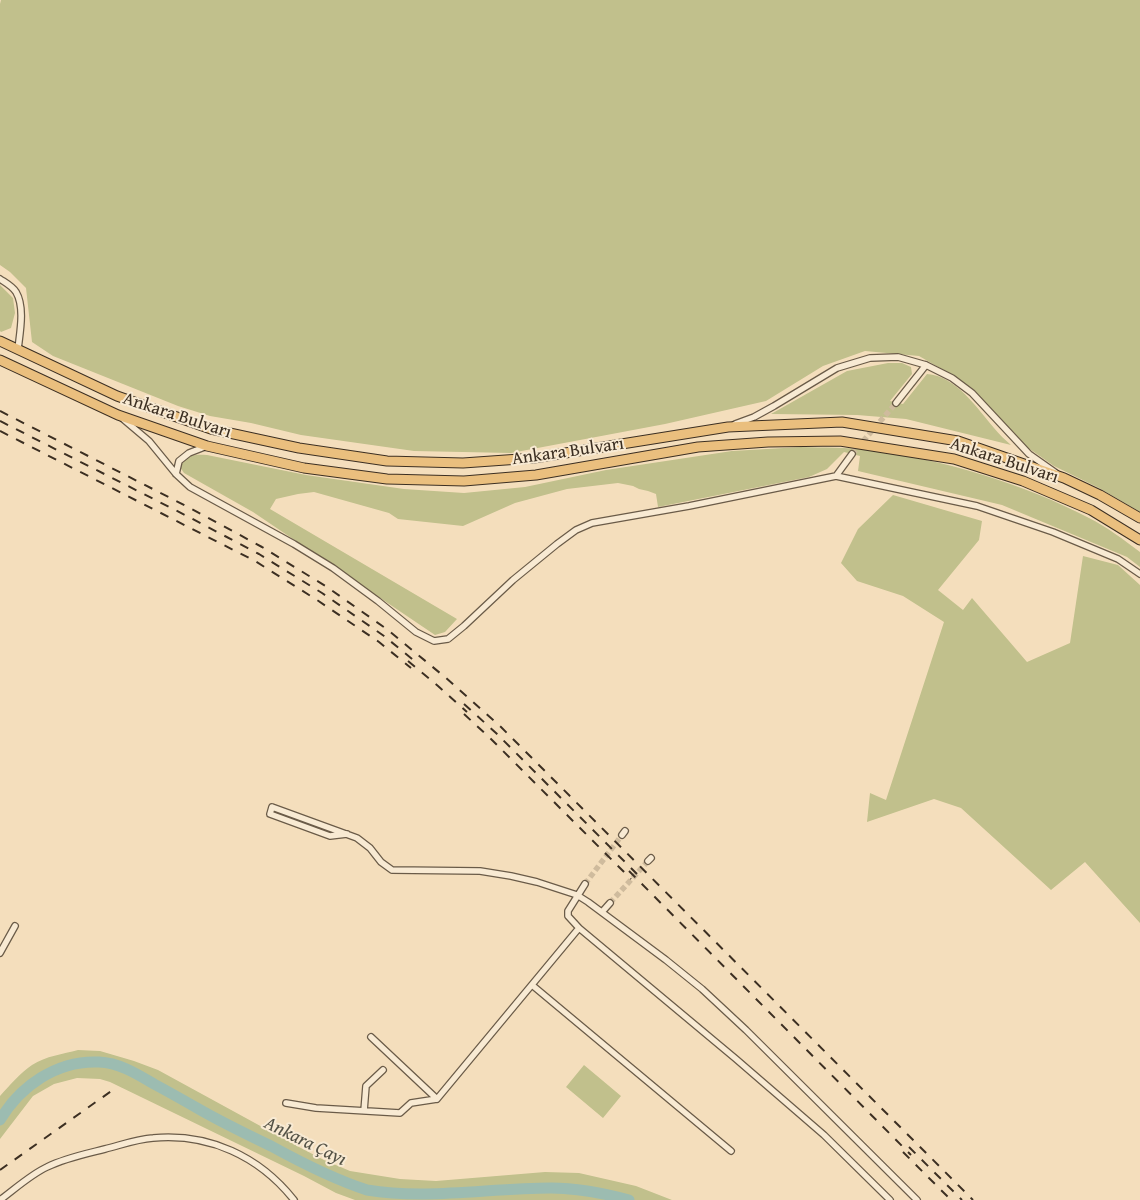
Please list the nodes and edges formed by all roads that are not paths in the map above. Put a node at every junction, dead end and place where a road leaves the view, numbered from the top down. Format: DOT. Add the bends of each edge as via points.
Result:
graph roads {
  1 [pos="0,279"];
  2 [pos="0,341"];
  3 [pos="18,349"];
  4 [pos="0,360"];
  5 [pos="926,365"];
  6 [pos="896,403"];
  7 [pos="118,415"];
  8 [pos="728,427"];
  9 [pos="207,446"];
  10 [pos="852,454"];
  11 [pos="176,474"];
  12 [pos="836,476"];
  13 [pos="1064,478"];
  14 [pos="1140,518"];
  15 [pos="1140,540"];
  16 [pos="1140,574"];
  17 [pos="347,834"];
  18 [pos="585,884"];
  19 [pos="577,895"];
  20 [pos="610,903"];
  21 [pos="602,912"];
  22 [pos="15,926"];
  23 [pos="579,928"];
  24 [pos="0,953"];
  25 [pos="532,985"];
  26 [pos="371,1037"];
  27 [pos="383,1070"];
  28 [pos="437,1099"];
  29 [pos="286,1103"];
  30 [pos="364,1111"];
  31 [pos="731,1151"];
  32 [pos="0,1200"];
  33 [pos="294,1200"];
  34 [pos="890,1200"];
  35 [pos="917,1200"];
  1 -- 3 [label="street" via="16,293 19,302"];
  2 -- 3 [label="main road, Ankara Bulvarı"];
  3 -- 8 [label="main road, Ankara Bulvarı" via="117,396 211,429 298,448 387,461 463,463 534,458"];
  4 -- 7 [label="main road, Ankara Bulvarı"];
  5 -- 6 [label="street"];
  5 -- 8 [label="street" via="898,358 870,358 837,368 754,417"];
  5 -- 13 [label="street" via="972,393 1029,454"];
  7 -- 9 [label="main road, Ankara Bulvarı"];
  7 -- 11 [label="street" via="149,441"];
  8 -- 13 [label="main road, Ankara Bulvarı" via="842,422 958,441"];
  9 -- 11 [label="street" via="179,461"];
  9 -- 15 [label="main road, Ankara Bulvarı" via="304,468 387,479 464,481 536,475 698,448 768,442 840,441 954,459 1022,481 1091,510"];
  10 -- 12 [label="street"];
  11 -- 12 [label="street" via="190,487 333,568 416,632 434,641 448,639 557,544 592,523"];
  12 -- 16 [label="street" via="977,506 1102,552"];
  13 -- 14 [label="main road, Ankara Bulvarı"];
  17 -- 17 [label="street" via="330,836 270,814 272,807"];
  17 -- 19 [label="street" via="370,848 380,862 392,870 480,871 537,882"];
  18 -- 19 [label="street"];
  19 -- 21 [label="street"];
  19 -- 23 [label="street" via="568,916"];
  20 -- 21 [label="street"];
  21 -- 35 [label="street" via="702,989"];
  22 -- 24 [label="street"];
  23 -- 25 [label="street"];
  23 -- 34 [label="street" via="824,1135"];
  25 -- 28 [label="street"];
  25 -- 31 [label="street"];
  26 -- 28 [label="street"];
  27 -- 30 [label="street" via="366,1086"];
  28 -- 30 [label="street" via="411,1103 400,1113"];
  29 -- 30 [label="street"];
  32 -- 33 [label="street" via="45,1167 68,1158 151,1138 174,1137 224,1147 250,1160 276,1180"];
}
